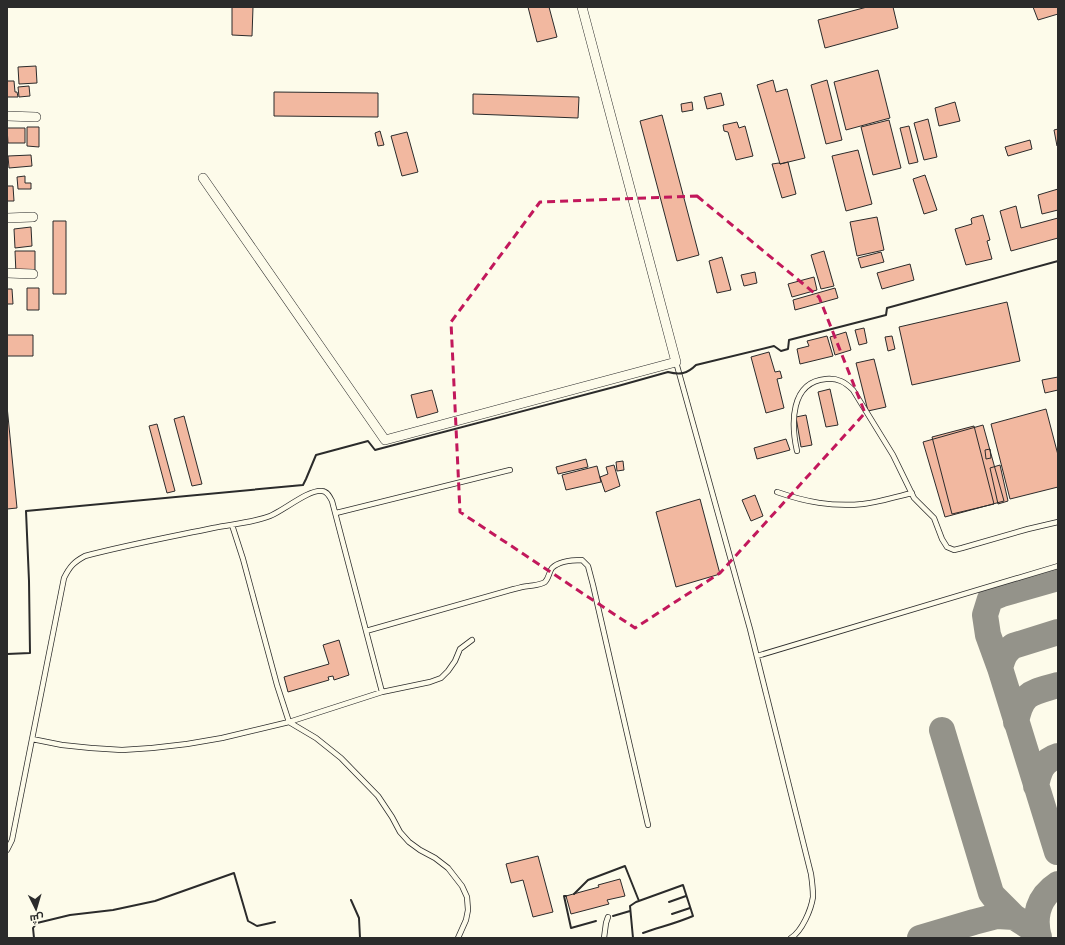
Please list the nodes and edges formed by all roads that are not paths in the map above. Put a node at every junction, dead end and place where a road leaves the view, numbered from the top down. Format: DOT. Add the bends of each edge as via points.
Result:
graph roads {
  1 [pos="582,7"];
  2 [pos="7,116"];
  3 [pos="36,117"];
  4 [pos="203,178"];
  5 [pos="33,217"];
  6 [pos="7,218"];
  7 [pos="7,273"];
  8 [pos="33,274"];
  9 [pos="676,362"];
  10 [pos="797,450"];
  11 [pos="510,470"];
  12 [pos="777,492"];
  13 [pos="912,493"];
  14 [pos="336,513"];
  15 [pos="1058,522"];
  16 [pos="232,525"];
  17 [pos="1058,566"];
  18 [pos="366,631"];
  19 [pos="472,640"];
  20 [pos="757,656"];
  21 [pos="382,692"];
  22 [pos="289,722"];
  23 [pos="32,739"];
  24 [pos="648,825"];
  25 [pos="7,850"];
  26 [pos="608,917"];
  27 [pos="458,938"];
  28 [pos="604,938"];
  29 [pos="791,938"];
  1 -- 9 [label="street"];
  2 -- 3 [label="street"];
  4 -- 9 [label="street" via="385,440"];
  5 -- 6 [label="street"];
  7 -- 8 [label="street"];
  9 -- 20 [label="lane"];
  10 -- 13 [label="lane" via="793,420 799,396 804,388 820,379 839,380 853,390"];
  11 -- 14 [label="lane"];
  12 -- 13 [label="lane" via="812,502 841,505 863,504"];
  13 -- 15 [label="lane" via="934,518 947,547 954,550"];
  14 -- 16 [label="lane" via="329,494 323,490 309,494 271,516"];
  14 -- 18 [label="lane"];
  16 -- 22 [label="lane"];
  16 -- 23 [label="lane" via="96,553 85,556 69,568 64,578"];
  17 -- 20 [label="lane"];
  18 -- 21 [label="lane"];
  18 -- 24 [label="lane" via="514,589 538,585 548,578 552,568 582,560 588,566 593,585"];
  19 -- 21 [label="lane" via="460,648 455,661 441,678"];
  20 -- 29 [label="lane" via="811,874 813,896 808,916"];
  21 -- 22 [label="lane"];
  22 -- 23 [label="lane" via="187,744 122,750 62,745"];
  22 -- 27 [label="lane" via="316,738 341,758 378,796 409,842 448,868 467,897 466,920"];
  23 -- 25 [label="lane" via="12,840"];
  26 -- 28 [label="lane"];
}
